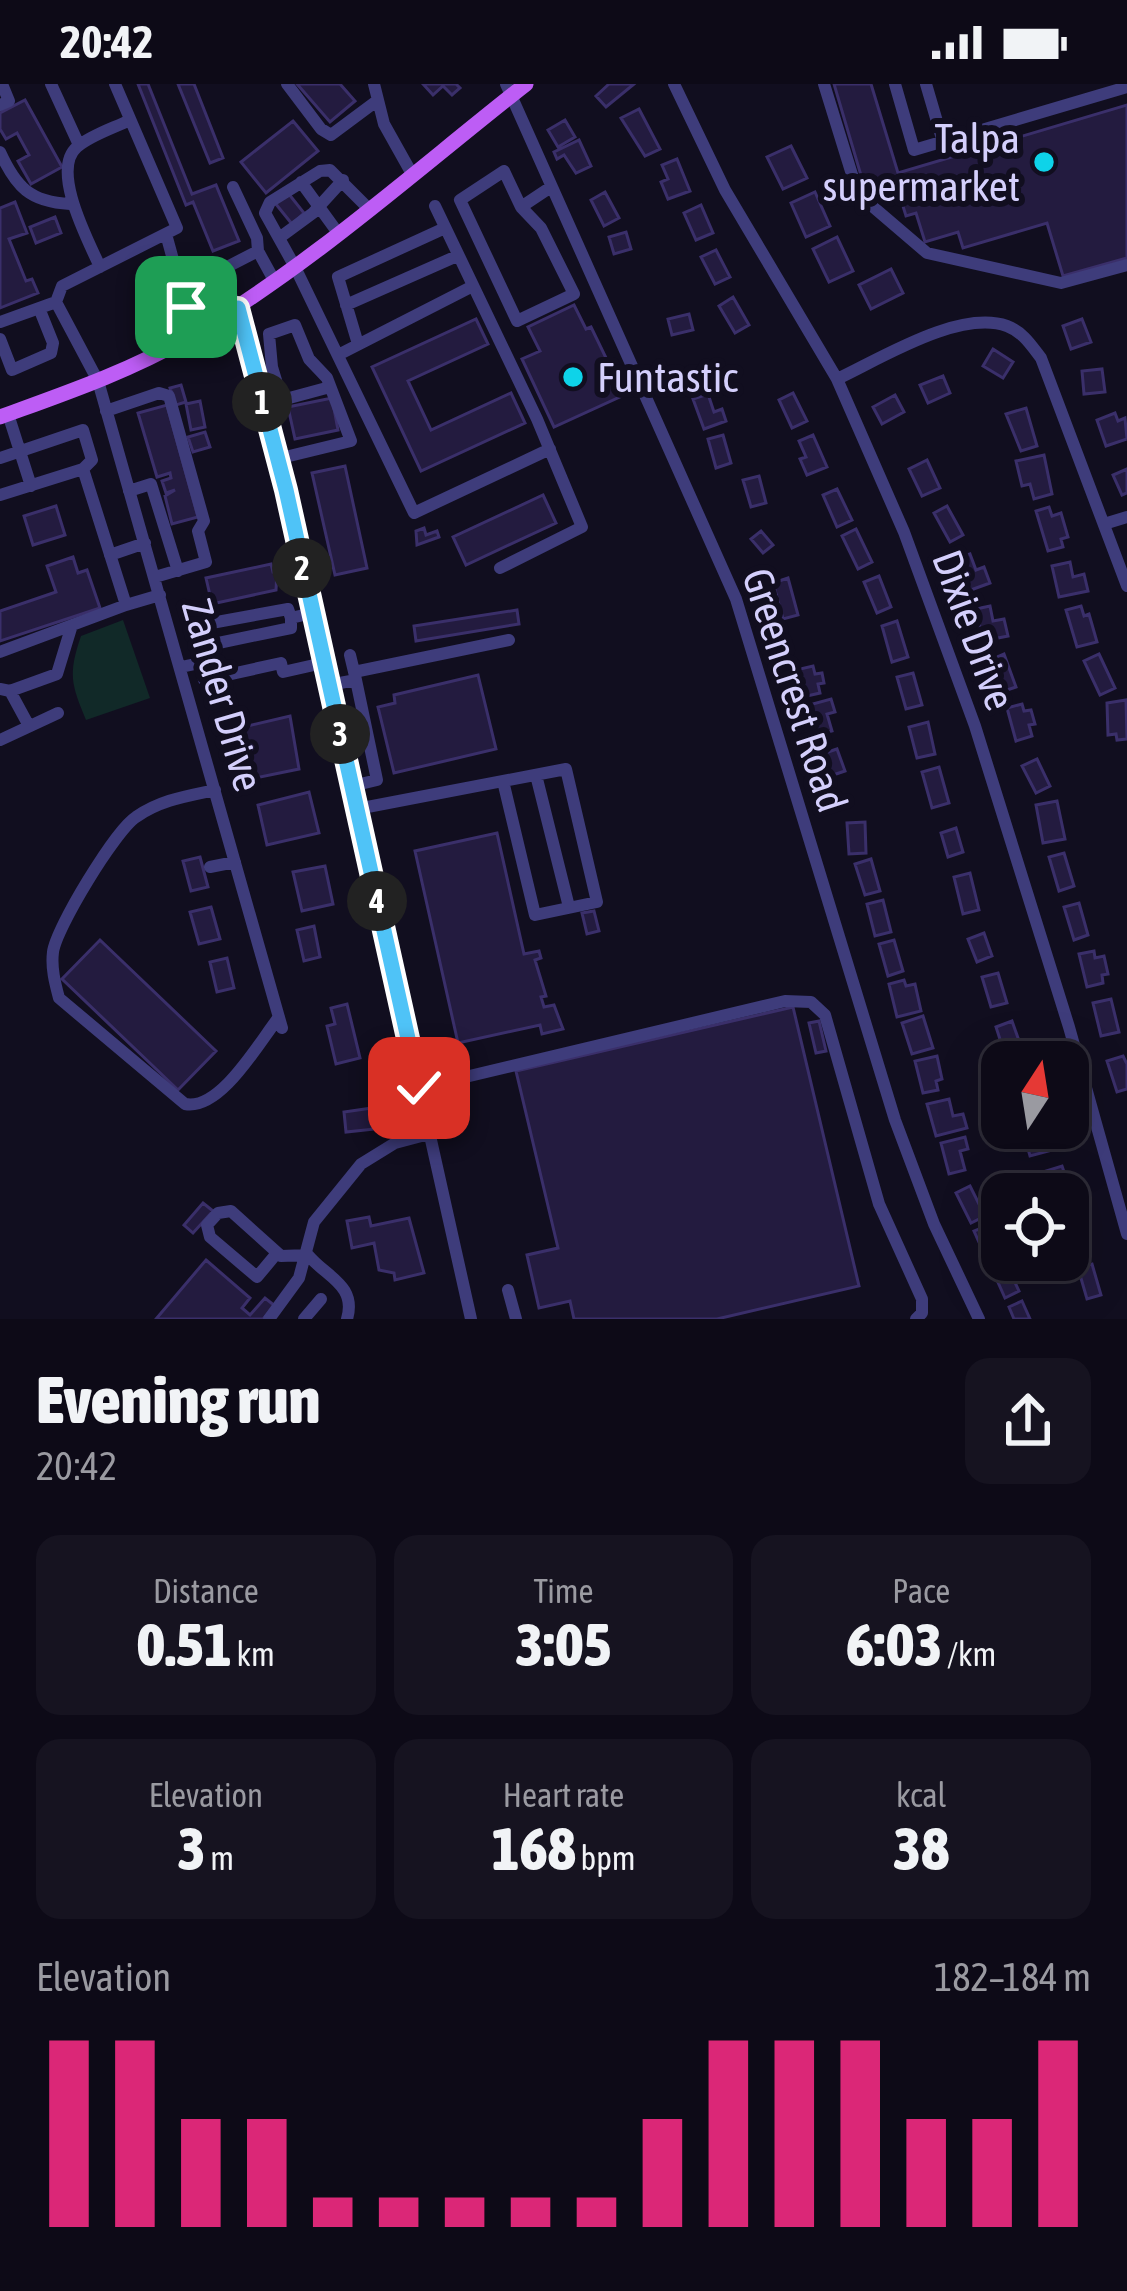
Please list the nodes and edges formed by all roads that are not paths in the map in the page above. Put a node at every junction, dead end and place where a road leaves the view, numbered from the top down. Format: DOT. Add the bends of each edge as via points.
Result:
graph roads {
  1 [pos="2,84"];
  2 [pos="51,84"];
  3 [pos="115,84"];
  4 [pos="287,84"];
  5 [pos="374,84"];
  6 [pos="526,84"];
  7 [pos="674,84"];
  8 [pos="824,84"];
  9 [pos="895,84"];
  10 [pos="926,84"];
  11 [pos="1127,87"];
  12 [pos="508,90"];
  13 [pos="378,100"];
  14 [pos="0,105"];
  15 [pos="130,120"];
  16 [pos="943,142"];
  17 [pos="79,145"];
  18 [pos="0,152"];
  19 [pos="412,174"];
  20 [pos="343,180"];
  21 [pos="302,182"];
  22 [pos="551,187"];
  23 [pos="233,188"];
  24 [pos="70,204"];
  25 [pos="435,206"];
  26 [pos="318,207"];
  27 [pos="521,207"];
  28 [pos="369,209"];
  29 [pos="445,228"];
  30 [pos="338,233"];
  31 [pos="166,234"];
  32 [pos="279,238"];
  33 [pos="258,250"];
  34 [pos="457,256"];
  35 [pos="1127,265"];
  36 [pos="100,267"];
  37 [pos="296,267"];
  38 [pos="275,282"];
  39 [pos="471,287"];
  40 [pos="56,302"];
  41 [pos="346,305"];
  42 [pos="39,308"];
  43 [pos="238,308"];
  44 [pos="0,322"];
  45 [pos="199,331"];
  46 [pos="0,339"];
  47 [pos="358,344"];
  48 [pos="338,355"];
  49 [pos="272,367"];
  50 [pos="254,372"];
  51 [pos="837,379"];
  52 [pos="98,381"];
  53 [pos="330,387"];
  54 [pos="106,411"];
  55 [pos="4,416"];
  56 [pos="550,448"];
  57 [pos="20,451"];
  58 [pos="0,458"];
  59 [pos="277,459"];
  60 [pos="83,469"];
  61 [pos="31,486"];
  62 [pos="129,490"];
  63 [pos="0,494"];
  64 [pos="1127,517"];
  65 [pos="1104,524"];
  66 [pos="145,543"];
  67 [pos="110,555"];
  68 [pos="500,568"];
  69 [pos="178,571"];
  70 [pos="155,578"];
  71 [pos="1127,586"];
  72 [pos="160,595"];
  73 [pos="126,605"];
  74 [pos="312,613"];
  75 [pos="292,617"];
  76 [pos="72,625"];
  77 [pos="193,635"];
  78 [pos="173,640"];
  79 [pos="509,640"];
  80 [pos="0,652"];
  81 [pos="350,656"];
  82 [pos="323,663"];
  83 [pos="181,667"];
  84 [pos="355,676"];
  85 [pos="329,685"];
  86 [pos="5,690"];
  87 [pos="58,713"];
  88 [pos="29,726"];
  89 [pos="0,740"];
  90 [pos="536,775"];
  91 [pos="503,781"];
  92 [pos="352,786"];
  93 [pos="215,790"];
  94 [pos="357,809"];
  95 [pos="235,862"];
  96 [pos="210,867"];
  97 [pos="569,907"];
  98 [pos="419,1088"];
  99 [pos="429,1134"];
  100 [pos="1127,1234"];
  101 [pos="277,1253"];
  102 [pos="308,1255"];
  103 [pos="508,1290"];
  104 [pos="321,1299"];
  105 [pos="269,1319"];
  106 [pos="304,1319"];
  107 [pos="347,1319"];
  108 [pos="471,1319"];
  109 [pos="516,1319"];
  110 [pos="916,1319"];
  111 [pos="979,1319"];
  1 -- 14 [label="street" via="9,101"];
  2 -- 17 [label="street"];
  3 -- 15 [label="street"];
  4 -- 13 [label="street" via="331,135"];
  5 -- 13 [label="street"];
  6 -- 12 [label="main road"];
  7 -- 51 [label="street, Dixie Drive" via="725,190"];
  8 -- 35 [label="street" via="858,194 927,253 1060,283"];
  9 -- 16 [label="street" via="914,150"];
  10 -- 16 [label="street"];
  11 -- 16 [label="street"];
  12 -- 19 [label="main road"];
  12 -- 22 [label="street, Greencrest Road"];
  13 -- 19 [label="street"];
  15 -- 17 [label="street"];
  15 -- 31 [label="street" via="177,228"];
  17 -- 24 [label="street" via="70,154"];
  18 -- 24 [label="street" via="14,182 47,203"];
  19 -- 28 [label="main road"];
  20 -- 21 [label="street" via="320,171"];
  20 -- 26 [label="street"];
  20 -- 28 [label="street"];
  21 -- 26 [label="street"];
  21 -- 32 [label="street" via="266,207"];
  22 -- 27 [label="street"];
  22 -- 111 [label="street, Greencrest Road" via="736,599 895,1120"];
  23 -- 33 [label="street"];
  24 -- 36 [label="street"];
  25 -- 29 [label="street"];
  26 -- 30 [label="street"];
  26 -- 32 [label="street"];
  27 -- 27 [label="street" via="504,171 460,200 517,321 574,294 541,228"];
  28 -- 30 [label="main road"];
  29 -- 34 [label="street"];
  29 -- 41 [label="street" via="338,278"];
  30 -- 37 [label="main road"];
  31 -- 36 [label="street"];
  31 -- 45 [label="street"];
  32 -- 37 [label="street"];
  33 -- 38 [label="street"];
  33 -- 43 [label="street" via="226,267"];
  34 -- 39 [label="street"];
  34 -- 41 [label="street"];
  36 -- 40 [label="street" via="62,286"];
  37 -- 38 [label="main road"];
  37 -- 48 [label="street"];
  38 -- 43 [label="main road"];
  39 -- 47 [label="street"];
  39 -- 56 [label="street"];
  40 -- 42 [label="street"];
  40 -- 52 [label="street, Zander Drive"];
  41 -- 47 [label="street"];
  42 -- 44 [label="street"];
  42 -- 46 [label="street" via="51,353 12,370"];
  43 -- 45 [label="main road"];
  43 -- 50 [label="street"];
  45 -- 52 [label="main road"];
  47 -- 48 [label="street"];
  48 -- 56 [label="street" via="414,514"];
  49 -- 50 [label="street"];
  49 -- 53 [label="street" via="282,400"];
  49 -- 53 [label="street" via="269,334 295,325"];
  50 -- 59 [label="street"];
  51 -- 65 [label="street" via="959,325 1003,324 1021,333 1042,358"];
  51 -- 100 [label="street, Dixie Drive" via="975,726"];
  52 -- 54 [label="street, Zander Drive"];
  52 -- 55 [label="main road"];
  53 -- 59 [label="street" via="351,441"];
  54 -- 62 [label="street, Zander Drive"];
  54 -- 69 [label="street" via="170,396 204,521 198,531 206,562"];
  55 -- 57 [label="street"];
  56 -- 68 [label="street" via="581,527"];
  57 -- 58 [label="street"];
  57 -- 60 [label="street" via="83,430 92,460"];
  57 -- 61 [label="street"];
  59 -- 74 [label="street"];
  60 -- 61 [label="street"];
  60 -- 67 [label="street"];
  61 -- 63 [label="street"];
  62 -- 66 [label="street, Zander Drive"];
  62 -- 69 [label="street" via="151,484"];
  64 -- 65 [label="street"];
  65 -- 71 [label="street"];
  66 -- 67 [label="street"];
  66 -- 70 [label="street, Zander Drive"];
  67 -- 73 [label="street"];
  69 -- 70 [label="street"];
  70 -- 72 [label="street, Zander Drive"];
  72 -- 73 [label="street"];
  72 -- 78 [label="street, Zander Drive"];
  73 -- 76 [label="street"];
  74 -- 75 [label="street"];
  74 -- 82 [label="street"];
  75 -- 77 [label="street" via="288,609 195,626"];
  75 -- 77 [label="street" via="291,628 204,646 196,647"];
  76 -- 80 [label="street"];
  76 -- 86 [label="street" via="57,674"];
  77 -- 78 [label="street"];
  78 -- 83 [label="street, Zander Drive"];
  79 -- 84 [label="street"];
  81 -- 84 [label="street"];
  82 -- 83 [label="street" via="204,680 200,663"];
  82 -- 85 [label="street"];
  83 -- 93 [label="street, Zander Drive"];
  84 -- 85 [label="street"];
  84 -- 92 [label="street" via="377,780"];
  85 -- 92 [label="street"];
  86 -- 88 [label="street"];
  87 -- 88 [label="street"];
  88 -- 89 [label="street"];
  90 -- 91 [label="street"];
  90 -- 97 [label="street"];
  90 -- 97 [label="street" via="566,769 597,902"];
  91 -- 94 [label="street"];
  91 -- 97 [label="street" via="535,915"];
  92 -- 94 [label="street"];
  93 -- 95 [label="street, Zander Drive"];
  93 -- 95 [label="street, Zander Drive" via="162,802 112,840 53,948 59,998 198,1107 280,1023"];
  94 -- 98 [label="street"];
  95 -- 96 [label="street"];
  98 -- 99 [label="street"];
  98 -- 110 [label="street" via="785,1001 811,1002 825,1015 879,1204 922,1299"];
  99 -- 102 [label="street" via="362,1164 314,1222"];
  99 -- 108 [label="street"];
  101 -- 101 [label="street" via="231,1211 207,1225 210,1237 257,1277"];
  101 -- 102 [label="street"];
  102 -- 105 [label="street"];
  102 -- 107 [label="street" via="345,1288"];
  103 -- 109 [label="street"];
  104 -- 106 [label="street"];
}
